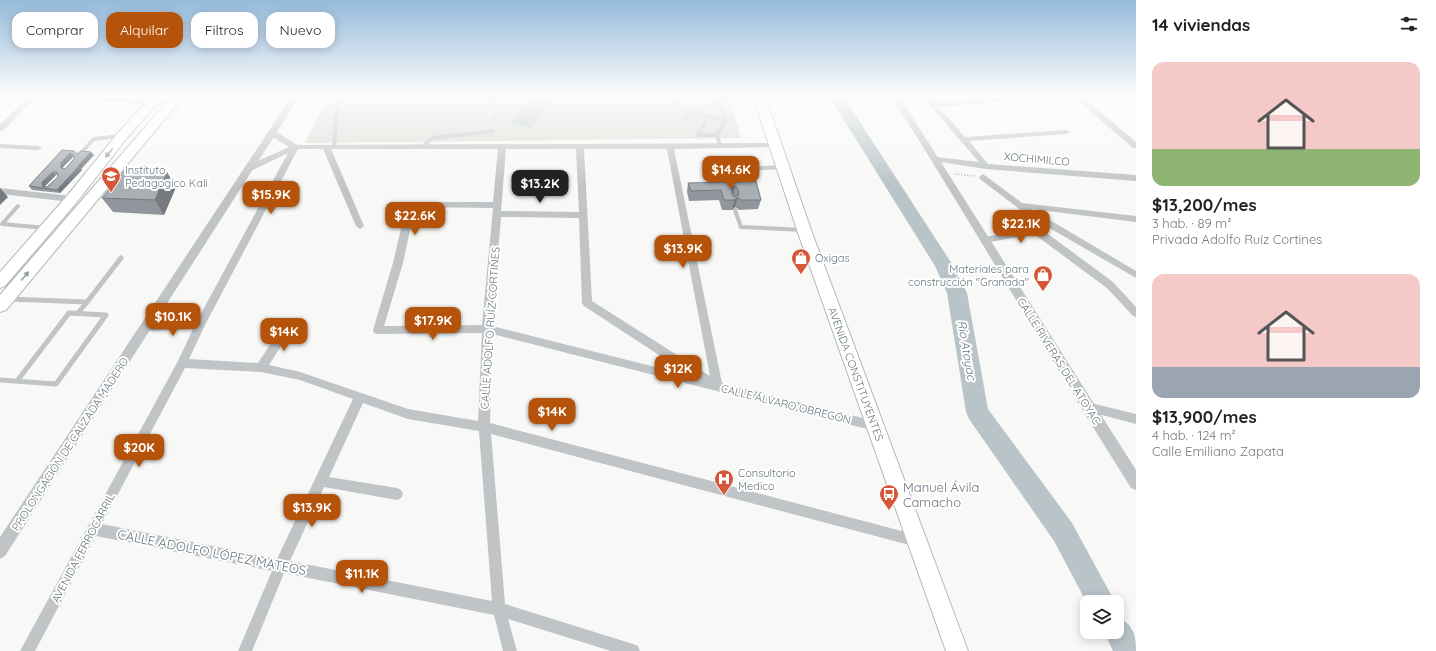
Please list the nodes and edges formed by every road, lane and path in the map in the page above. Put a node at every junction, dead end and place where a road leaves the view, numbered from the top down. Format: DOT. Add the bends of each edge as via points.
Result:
graph roads {
  1 [pos="131,126"];
  2 [pos="156,126"];
  3 [pos="276,126"];
  4 [pos="333,126"];
  5 [pos="499,126"];
  6 [pos="703,126"];
  7 [pos="722,126"];
  8 [pos="770,126"];
  9 [pos="915,126"];
  10 [pos="953,126"];
  11 [pos="1113,126"];
  12 [pos="493,131"];
  13 [pos="1066,132"];
  14 [pos="272,133"];
  15 [pos="717,135"];
  16 [pos="122,136"];
  17 [pos="963,139"];
  18 [pos="777,145"];
  19 [pos="0,146"];
  20 [pos="720,146"];
  21 [pos="1136,146"];
  22 [pos="295,147"];
  23 [pos="330,147"];
  24 [pos="422,147"];
  25 [pos="502,147"];
  26 [pos="580,147"];
  27 [pos="670,147"];
  28 [pos="38,148"];
  29 [pos="80,154"];
  30 [pos="937,159"];
  31 [pos="784,166"];
  32 [pos="986,166"];
  33 [pos="250,168"];
  34 [pos="944,173"];
  35 [pos="984,177"];
  36 [pos="1136,178"];
  37 [pos="0,191"];
  38 [pos="729,191"];
  39 [pos="72,199"];
  40 [pos="392,204"];
  41 [pos="411,204"];
  42 [pos="1019,205"];
  43 [pos="18,206"];
  44 [pos="498,210"];
  45 [pos="735,210"];
  46 [pos="583,215"];
  47 [pos="1136,219"];
  48 [pos="1051,225"];
  49 [pos="360,226"];
  50 [pos="47,228"];
  51 [pos="804,230"];
  52 [pos="1037,231"];
  53 [pos="985,240"];
  54 [pos="121,258"];
  55 [pos="1132,270"];
  56 [pos="1136,275"];
  57 [pos="0,282"];
  58 [pos="87,302"];
  59 [pos="3,303"];
  60 [pos="78,313"];
  61 [pos="1136,313"];
  62 [pos="200,325"];
  63 [pos="288,325"];
  64 [pos="146,328"];
  65 [pos="487,329"];
  66 [pos="182,363"];
  67 [pos="261,368"];
  68 [pos="0,380"];
  69 [pos="17,381"];
  70 [pos="717,387"];
  71 [pos="360,397"];
  72 [pos="1087,407"];
  73 [pos="1136,419"];
  74 [pos="875,426"];
  75 [pos="485,427"];
  76 [pos="320,481"];
  77 [pos="1136,483"];
  78 [pos="396,494"];
  79 [pos="93,529"];
  80 [pos="917,541"];
  81 [pos="0,551"];
  82 [pos="281,565"];
  83 [pos="499,609"];
  84 [pos="27,651"];
  85 [pos="245,651"];
  86 [pos="510,651"];
  87 [pos="634,651"];
  88 [pos="957,651"];
  1 -- 16 [label="main road"];
  59 -- 2 [label="main road, one-way"];
  3 -- 14 [label="street, PROLONGACIÓN DE CALZADA MADERO"];
  4 -- 23 [label="lane"];
  5 -- 12 [label="path" via="500,129"];
  6 -- 15 [label="lane" via="698,135"];
  7 -- 15 [label="lane"];
  8 -- 18 [label="main road, AVENIDA CONSTITUYENTES"];
  9 -- 30 [label="street, CALLE RIVERAS DEL ATOYAC"];
  10 -- 17 [label="street"];
  11 -- 21 [label="street"];
  12 -- 24 [label="lane" via="433,138"];
  13 -- 17 [label="street"];
  14 -- 22 [label="street"];
  14 -- 33 [label="street, PROLONGACIÓN DE CALZADA MADERO"];
  15 -- 20 [label="lane"];
  16 -- 29 [label="lane" via="94,140"];
  16 -- 39 [label="main road, one-way"];
  17 -- 32 [label="street"];
  18 -- 20 [label="street"];
  18 -- 31 [label="main road, AVENIDA CONSTITUYENTES"];
  19 -- 28 [label="street"];
  20 -- 27 [label="street"];
  22 -- 23 [label="street"];
  22 -- 33 [label="street"];
  22 -- 62 [label="street, AVENIDA FERROCARRIL"];
  23 -- 24 [label="street"];
  23 -- 49 [label="street"];
  24 -- 25 [label="street"];
  25 -- 26 [label="street"];
  25 -- 44 [label="street, CALLE ADOLFO RUÍZ CORTINES"];
  26 -- 27 [label="street"];
  26 -- 46 [label="street"];
  27 -- 70 [label="street"];
  30 -- 32 [label="street, XOCHIMILCO"];
  30 -- 34 [label="street, CALLE RIVERAS DEL ATOYAC"];
  31 -- 38 [label="lane" via="723,170"];
  31 -- 51 [label="main road, AVENIDA CONSTITUYENTES"];
  32 -- 36 [label="street, XOCHIMILCO"];
  33 -- 64 [label="street, PROLONGACIÓN DE CALZADA MADERO"];
  34 -- 35 [label="path"];
  34 -- 53 [label="street, CALLE RIVERAS DEL ATOYAC"];
  35 -- 42 [label="street"];
  37 -- 39 [label="street"];
  39 -- 50 [label="main road"];
  40 -- 41 [label="street"];
  41 -- 44 [label="street"];
  41 -- 65 [label="street, CALLE ÁLVARO OBREGÓN" via="398,263 378,330"];
  42 -- 47 [label="street"];
  42 -- 48 [label="street"];
  43 -- 50 [label="lane" via="2,224"];
  44 -- 46 [label="street"];
  44 -- 65 [label="street, CALLE ADOLFO RUÍZ CORTINES"];
  45 -- 51 [label="lane" via="741,227"];
  46 -- 70 [label="street" via="587,303"];
  48 -- 52 [label="street"];
  48 -- 55 [label="street"];
  50 -- 57 [label="main road"];
  51 -- 74 [label="main road, AVENIDA CONSTITUYENTES"];
  52 -- 53 [label="street"];
  52 -- 61 [label="street" via="1110,285"];
  53 -- 72 [label="street, CALLE RIVERAS DEL ATOYAC"];
  54 -- 58 [label="lane"];
  55 -- 56 [label="street"];
  58 -- 59 [label="lane"];
  58 -- 60 [label="lane"];
  60 -- 69 [label="lane" via="69,313"];
  60 -- 69 [label="lane" via="106,315 56,384"];
  62 -- 64 [label="street"];
  62 -- 66 [label="street, AVENIDA FERROCARRIL"];
  63 -- 67 [label="street"];
  64 -- 81 [label="street, PROLONGACIÓN DE CALZADA MADERO"];
  65 -- 70 [label="street, CALLE ÁLVARO OBREGÓN"];
  65 -- 75 [label="street, CALLE ADOLFO RUÍZ CORTINES"];
  66 -- 67 [label="street"];
  66 -- 79 [label="street, AVENIDA FERROCARRIL"];
  67 -- 71 [label="street" via="300,376"];
  68 -- 69 [label="lane"];
  70 -- 74 [label="street, CALLE ÁLVARO OBREGÓN"];
  71 -- 75 [label="street" via="408,414"];
  71 -- 76 [label="street"];
  72 -- 73 [label="street"];
  72 -- 77 [label="street, CALLE RIVERAS DEL ATOYAC"];
  74 -- 80 [label="main road, AVENIDA CONSTITUYENTES"];
  75 -- 80 [label="street"];
  75 -- 83 [label="street, CALLE ADOLFO RUÍZ CORTINES"];
  76 -- 78 [label="street"];
  76 -- 82 [label="street"];
  79 -- 82 [label="street, CALLE ADOLFO LÓPEZ MATEOS"];
  79 -- 84 [label="street, AVENIDA FERROCARRIL"];
  80 -- 88 [label="main road, AVENIDA CONSTITUYENTES"];
  82 -- 83 [label="street, CALLE ADOLFO LÓPEZ MATEOS"];
  82 -- 85 [label="street"];
  83 -- 86 [label="street, CALLE ADOLFO RUÍZ CORTINES"];
  83 -- 87 [label="street, CALLE ADOLFO LÓPEZ MATEOS"];
}
